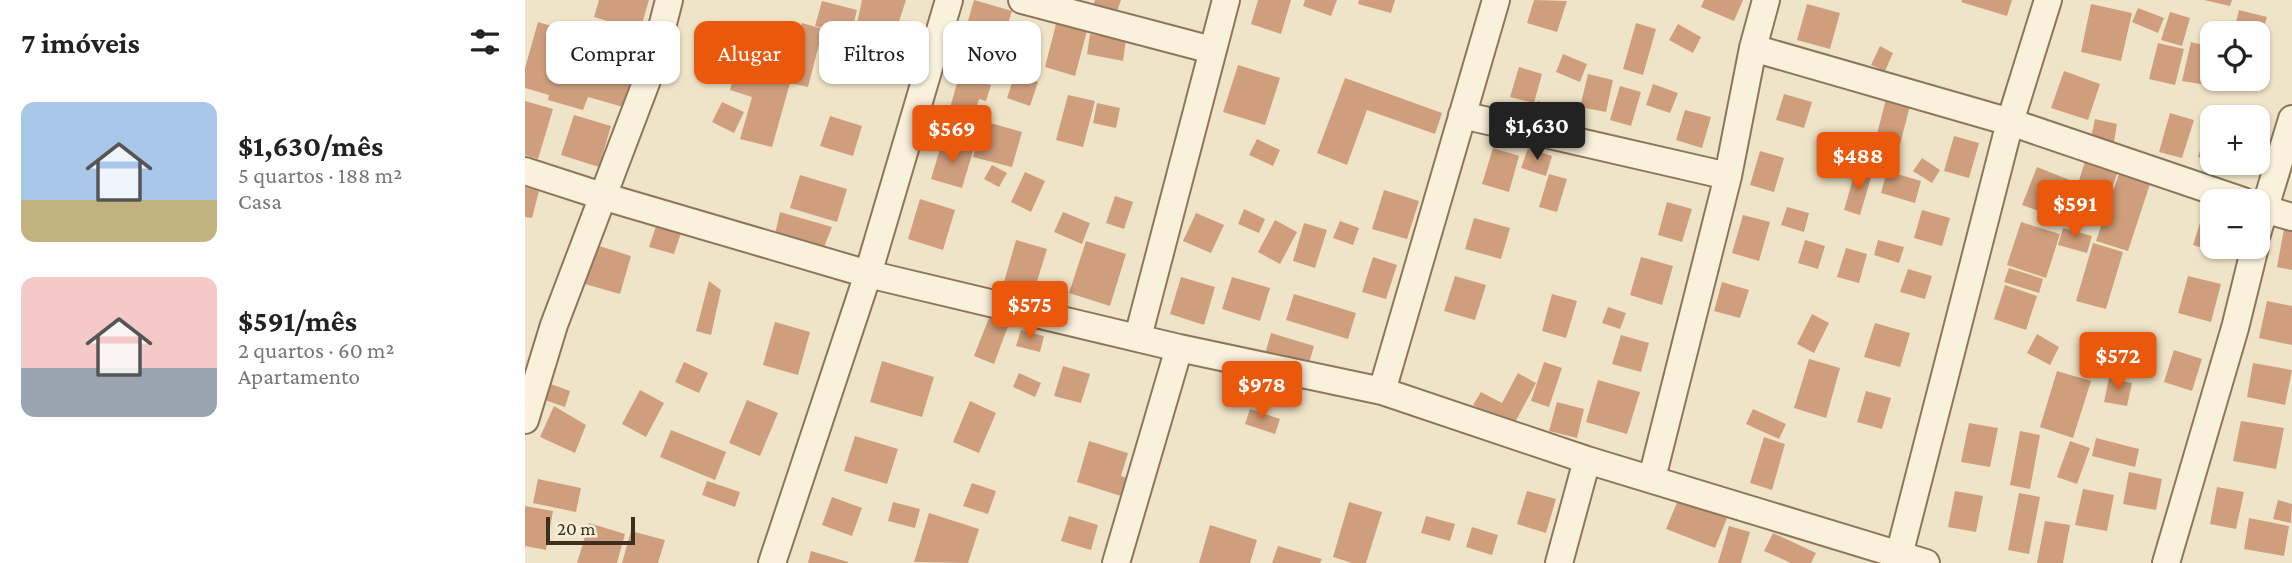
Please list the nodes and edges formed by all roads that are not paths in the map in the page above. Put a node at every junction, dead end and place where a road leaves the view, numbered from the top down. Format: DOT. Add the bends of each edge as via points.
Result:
graph roads {
  1 [pos="669,0"];
  2 [pos="949,0"];
  3 [pos="1022,0"];
  4 [pos="1226,0"];
  5 [pos="1496,0"];
  6 [pos="1766,0"];
  7 [pos="2048,0"];
  8 [pos="1753,48"];
  9 [pos="1212,50"];
  10 [pos="1462,116"];
  11 [pos="2292,119"];
  12 [pos="2010,122"];
  13 [pos="525,171"];
  14 [pos="1728,176"];
  15 [pos="2264,189"];
  16 [pos="2200,193"];
  17 [pos="602,196"];
  18 [pos="2270,215"];
  19 [pos="2292,217"];
  20 [pos="2252,259"];
  21 [pos="868,274"];
  22 [pos="1138,337"];
  23 [pos="1179,348"];
  24 [pos="1382,391"];
  25 [pos="525,419"];
  26 [pos="1587,460"];
  27 [pos="1652,478"];
  28 [pos="1898,559"];
  29 [pos="772,563"];
  30 [pos="1116,563"];
  31 [pos="1559,563"];
  32 [pos="1926,563"];
  33 [pos="2166,563"];
  1 -- 17 [label="street" via="652,67"];
  2 -- 21 [label="street"];
  3 -- 9 [label="street"];
  4 -- 9 [label="street"];
  5 -- 10 [label="street"];
  6 -- 8 [label="street"];
  7 -- 12 [label="street"];
  8 -- 12 [label="street"];
  8 -- 14 [label="street"];
  9 -- 22 [label="street"];
  10 -- 14 [label="street"];
  10 -- 24 [label="street"];
  11 -- 15 [label="street"];
  12 -- 16 [label="street"];
  12 -- 28 [label="street"];
  13 -- 17 [label="street"];
  14 -- 27 [label="street"];
  17 -- 21 [label="street"];
  17 -- 25 [label="street"];
  18 -- 19 [label="street"];
  20 -- 33 [label="street"];
  21 -- 22 [label="street"];
  21 -- 29 [label="street"];
  22 -- 23 [label="street"];
  23 -- 24 [label="street"];
  23 -- 30 [label="street"];
  24 -- 26 [label="street"];
  26 -- 27 [label="street"];
  26 -- 31 [label="street"];
  27 -- 28 [label="street"];
  28 -- 32 [label="street"];
}
